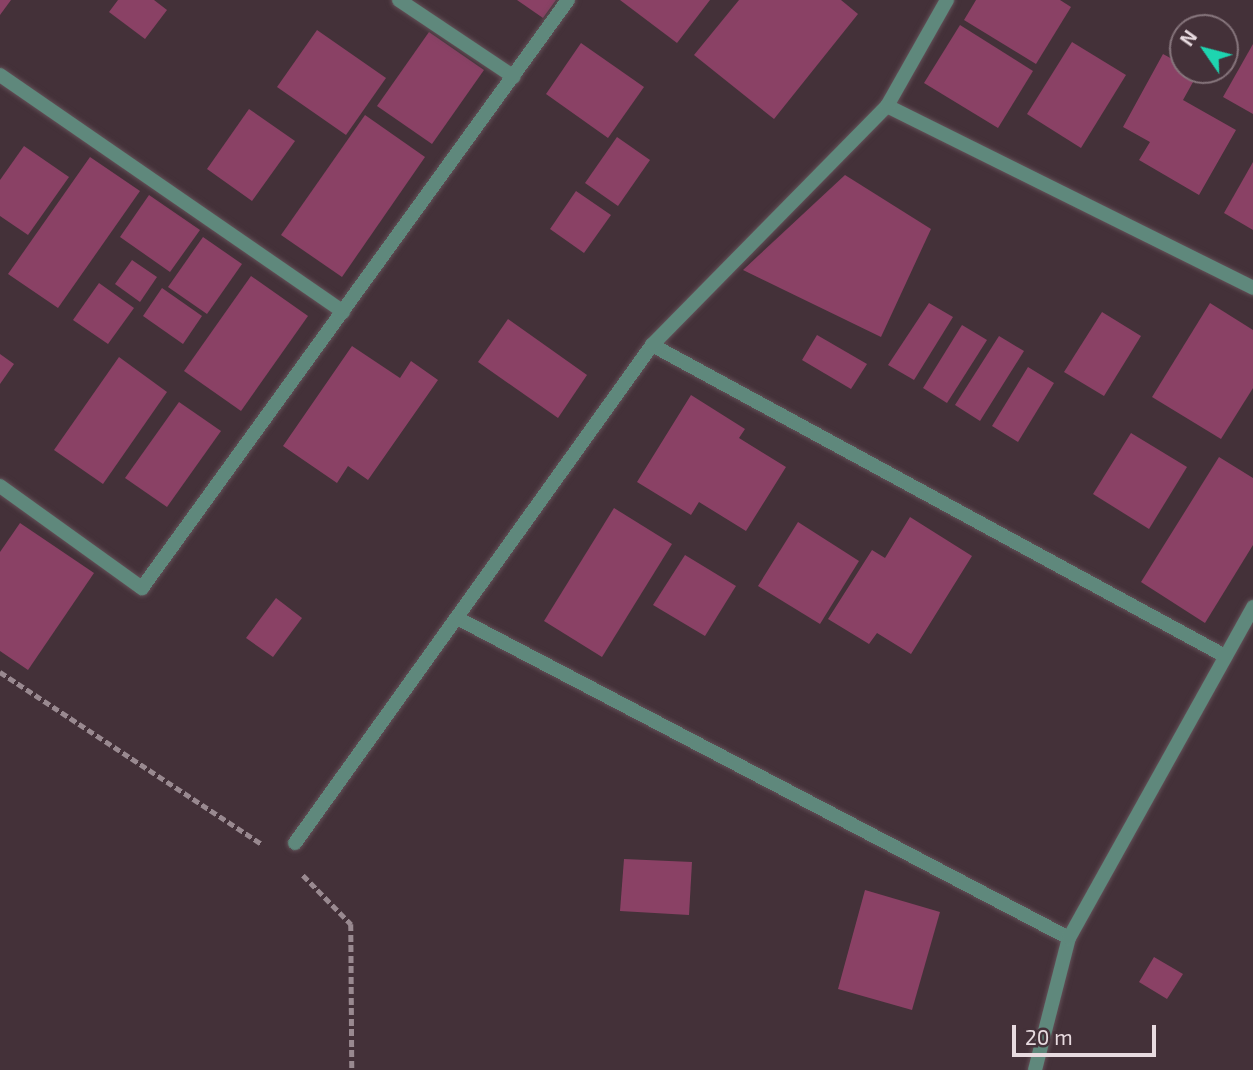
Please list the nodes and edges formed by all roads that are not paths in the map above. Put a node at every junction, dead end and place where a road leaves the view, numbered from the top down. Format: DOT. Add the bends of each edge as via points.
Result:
graph roads {
  1 [pos="399,0"];
  2 [pos="568,0"];
  3 [pos="947,0"];
  4 [pos="0,75"];
  5 [pos="514,77"];
  6 [pos="887,106"];
  7 [pos="1253,288"];
  8 [pos="343,312"];
  9 [pos="652,345"];
  10 [pos="0,486"];
  11 [pos="1253,607"];
  12 [pos="459,620"];
  13 [pos="1225,656"];
  14 [pos="295,843"];
  15 [pos="1069,937"];
  16 [pos="1035,1070"];
  1 -- 5 [label="street"];
  2 -- 5 [label="street"];
  3 -- 6 [label="street"];
  4 -- 8 [label="street"];
  5 -- 8 [label="street"];
  6 -- 7 [label="street"];
  6 -- 9 [label="street"];
  8 -- 10 [label="street" via="142,588"];
  9 -- 12 [label="street"];
  9 -- 13 [label="street"];
  11 -- 13 [label="street"];
  12 -- 14 [label="street"];
  12 -- 15 [label="street"];
  13 -- 15 [label="street"];
  15 -- 16 [label="street"];
}
